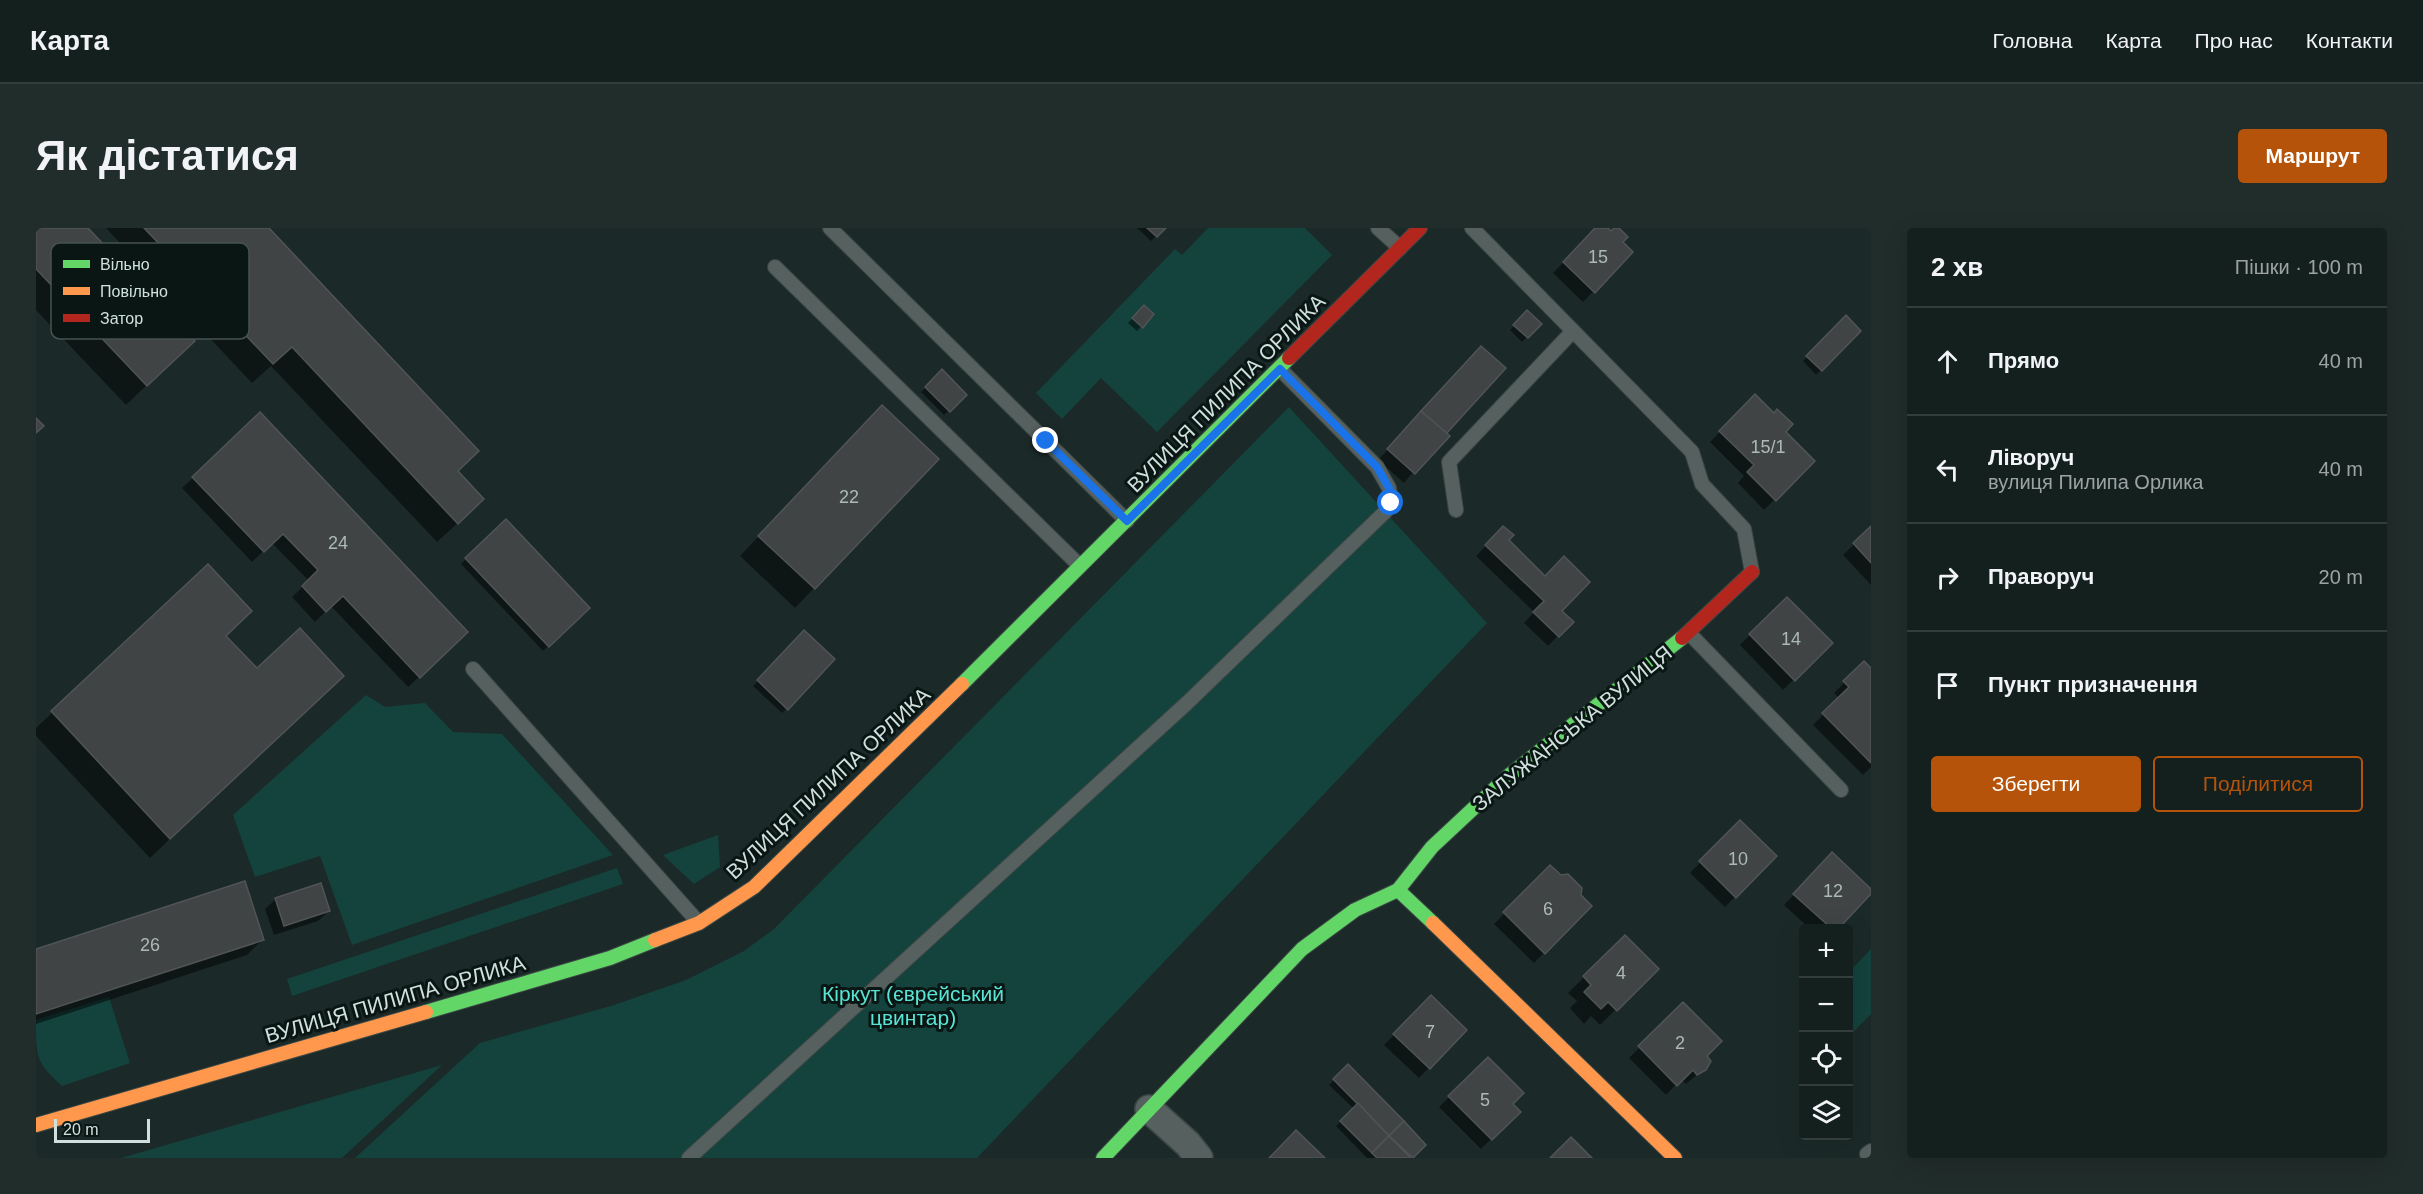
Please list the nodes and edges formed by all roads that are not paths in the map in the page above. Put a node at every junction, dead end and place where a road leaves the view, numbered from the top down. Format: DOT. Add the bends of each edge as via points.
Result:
graph roads {
  1 [pos="830,228"];
  2 [pos="1378,228"];
  3 [pos="1420,228"];
  4 [pos="1472,228"];
  5 [pos="1400,248"];
  6 [pos="775,267"];
  7 [pos="1573,331"];
  8 [pos="1280,369"];
  9 [pos="1456,510"];
  10 [pos="1127,521"];
  11 [pos="1081,567"];
  12 [pos="1752,572"];
  13 [pos="1689,633"];
  14 [pos="473,669"];
  15 [pos="1841,790"];
  16 [pos="1398,890"];
  17 [pos="699,923"];
  18 [pos="1149,1109"];
  19 [pos="36,1125"];
  20 [pos="1871,1150"];
  21 [pos="689,1158"];
  22 [pos="1103,1158"];
  23 [pos="1198,1158"];
  24 [pos="1675,1158"];
  25 [pos="1870,1158"];
  1 -- 10 [label="lane"];
  2 -- 5 [label="lane"];
  3 -- 5 [label="main road, ВУЛИЦЯ ПИЛИПА ОРЛИКА"];
  4 -- 7 [label="lane"];
  5 -- 8 [label="main road, ВУЛИЦЯ ПИЛИПА ОРЛИКА"];
  6 -- 11 [label="lane"];
  7 -- 9 [label="lane" via="1449,462"];
  7 -- 12 [label="lane" via="1692,452 1702,484 1744,529"];
  8 -- 10 [label="main road, ВУЛИЦЯ ПИЛИПА ОРЛИКА"];
  8 -- 21 [label="lane" via="1377,467 1389,488 1391,503 1385,512 1187,703"];
  10 -- 11 [label="main road, ВУЛИЦЯ ПИЛИПА ОРЛИКА"];
  11 -- 17 [label="main road, ВУЛИЦЯ ПИЛИПА ОРЛИКА" via="754,887"];
  12 -- 13 [label="main road, ЗАЛУЖАНСЬКА ВУЛИЦЯ"];
  13 -- 15 [label="lane"];
  13 -- 16 [label="main road, ЗАЛУЖАНСЬКА ВУЛИЦЯ" via="1507,777 1432,847"];
  14 -- 17 [label="lane"];
  16 -- 18 [label="main road, ЗАЛУЖАНСЬКА ВУЛИЦЯ" via="1355,910 1302,949"];
  16 -- 24 [label="main road"];
  17 -- 19 [label="main road, ВУЛИЦЯ ПИЛИПА ОРЛИКА" via="610,958"];
  18 -- 22 [label="main road, ЗАЛУЖАНСЬКА ВУЛИЦЯ"];
  18 -- 23 [label="street"];
  20 -- 25 [label="lane" via="1867,1154"];
}
